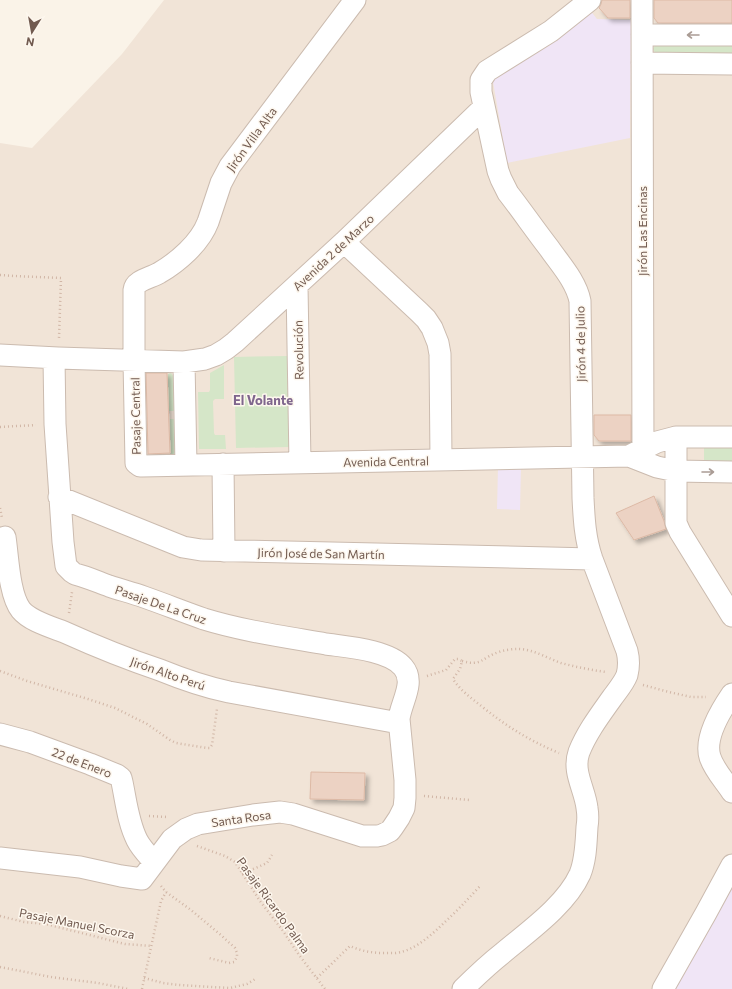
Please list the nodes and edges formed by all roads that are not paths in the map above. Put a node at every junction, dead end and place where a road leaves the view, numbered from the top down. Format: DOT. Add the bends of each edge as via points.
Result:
graph roads {
  1 [pos="355,0"];
  2 [pos="590,0"];
  3 [pos="642,0"];
  4 [pos="642,35"];
  5 [pos="732,35"];
  6 [pos="642,63"];
  7 [pos="732,64"];
  8 [pos="484,107"];
  9 [pos="344,242"];
  10 [pos="297,286"];
  11 [pos="56,351"];
  12 [pos="0,355"];
  13 [pos="134,361"];
  14 [pos="184,362"];
  15 [pos="676,437"];
  16 [pos="732,437"];
  17 [pos="638,455"];
  18 [pos="582,457"];
  19 [pos="441,460"];
  20 [pos="300,463"];
  21 [pos="223,464"];
  22 [pos="186,465"];
  23 [pos="142,466"];
  24 [pos="676,471"];
  25 [pos="732,472"];
  26 [pos="59,497"];
  27 [pos="5,537"];
  28 [pos="224,551"];
  29 [pos="592,559"];
  30 [pos="732,616"];
  31 [pos="732,694"];
  32 [pos="399,723"];
  33 [pos="0,734"];
  34 [pos="732,792"];
  35 [pos="0,858"];
  36 [pos="732,865"];
  37 [pos="155,872"];
  38 [pos="463,989"];
  39 [pos="663,989"];
  1 -- 13 [label="street, Jirón Villa Alta" via="230,166 208,222 192,246 174,263 135,286"];
  2 -- 8 [label="street" via="551,30 487,71 480,86"];
  3 -- 4 [label="street, Jirón Las Encinas"];
  5 -- 4 [label="street, one-way"];
  4 -- 6 [label="street, Jirón Las Encinas"];
  6 -- 7 [label="street"];
  6 -- 17 [label="street, Jirón Las Encinas"];
  8 -- 9 [label="street, Avenida 2 de Marzo"];
  8 -- 18 [label="street, Jirón 4 de Julio" via="500,178 508,193 568,275 579,296"];
  9 -- 10 [label="street, Avenida 2 de Marzo"];
  9 -- 19 [label="street" via="426,319 435,335 440,354"];
  10 -- 14 [label="street, Avenida 2 de Marzo" via="226,349 205,359"];
  10 -- 20 [label="street, Revolución"];
  11 -- 12 [label="street, Avenida 2 de Marzo"];
  11 -- 13 [label="street, Avenida 2 de Marzo"];
  11 -- 26 [label="street" via="55,424"];
  13 -- 14 [label="street, Avenida 2 de Marzo"];
  13 -- 23 [label="street, Pasaje Central" via="135,460 137,465"];
  14 -- 22 [label="street"];
  15 -- 16 [label="street"];
  15 -- 17 [label="street" via="657,442"];
  15 -- 24 [label="street"];
  17 -- 18 [label="street, Avenida Central"];
  17 -- 24 [label="street" via="657,467"];
  18 -- 19 [label="street, Avenida Central"];
  18 -- 29 [label="street, Jirón 4 de Julio" via="585,528"];
  19 -- 20 [label="street, Avenida Central"];
  20 -- 21 [label="street, Avenida Central"];
  21 -- 22 [label="street, Avenida Central"];
  21 -- 28 [label="street"];
  22 -- 23 [label="street, Avenida Central"];
  24 -- 25 [label="street, one-way"];
  24 -- 30 [label="street" via="676,523"];
  26 -- 28 [label="street, Jirón José de San Martín" via="183,547"];
  26 -- 32 [label="street, Pasaje De La Cruz" via="65,561 69,570 75,574 217,623 388,656 404,667 409,680"];
  27 -- 32 [label="street, Jirón Alto Perú" via="13,593 20,609 30,617 66,634 122,657 220,690"];
  28 -- 29 [label="street, Jirón José de San Martín"];
  29 -- 38 [label="street, Jirón 4 de Julio" via="627,651 628,667 618,675 577,759 578,775 588,815 585,856 580,874 562,901"];
  31 -- 34 [label="street" via="718,718 709,749 714,766"];
  32 -- 37 [label="street, Santa Rosa" via="406,792 404,808 390,830 377,836 362,836 303,816 280,812 198,824 172,839"];
  33 -- 37 [label="street, 22 de Enero" via="30,742 118,775 121,778 128,815 137,840"];
  35 -- 37 [label="street, Santa Rosa" via="136,878"];
  36 -- 39 [label="street"];
}
